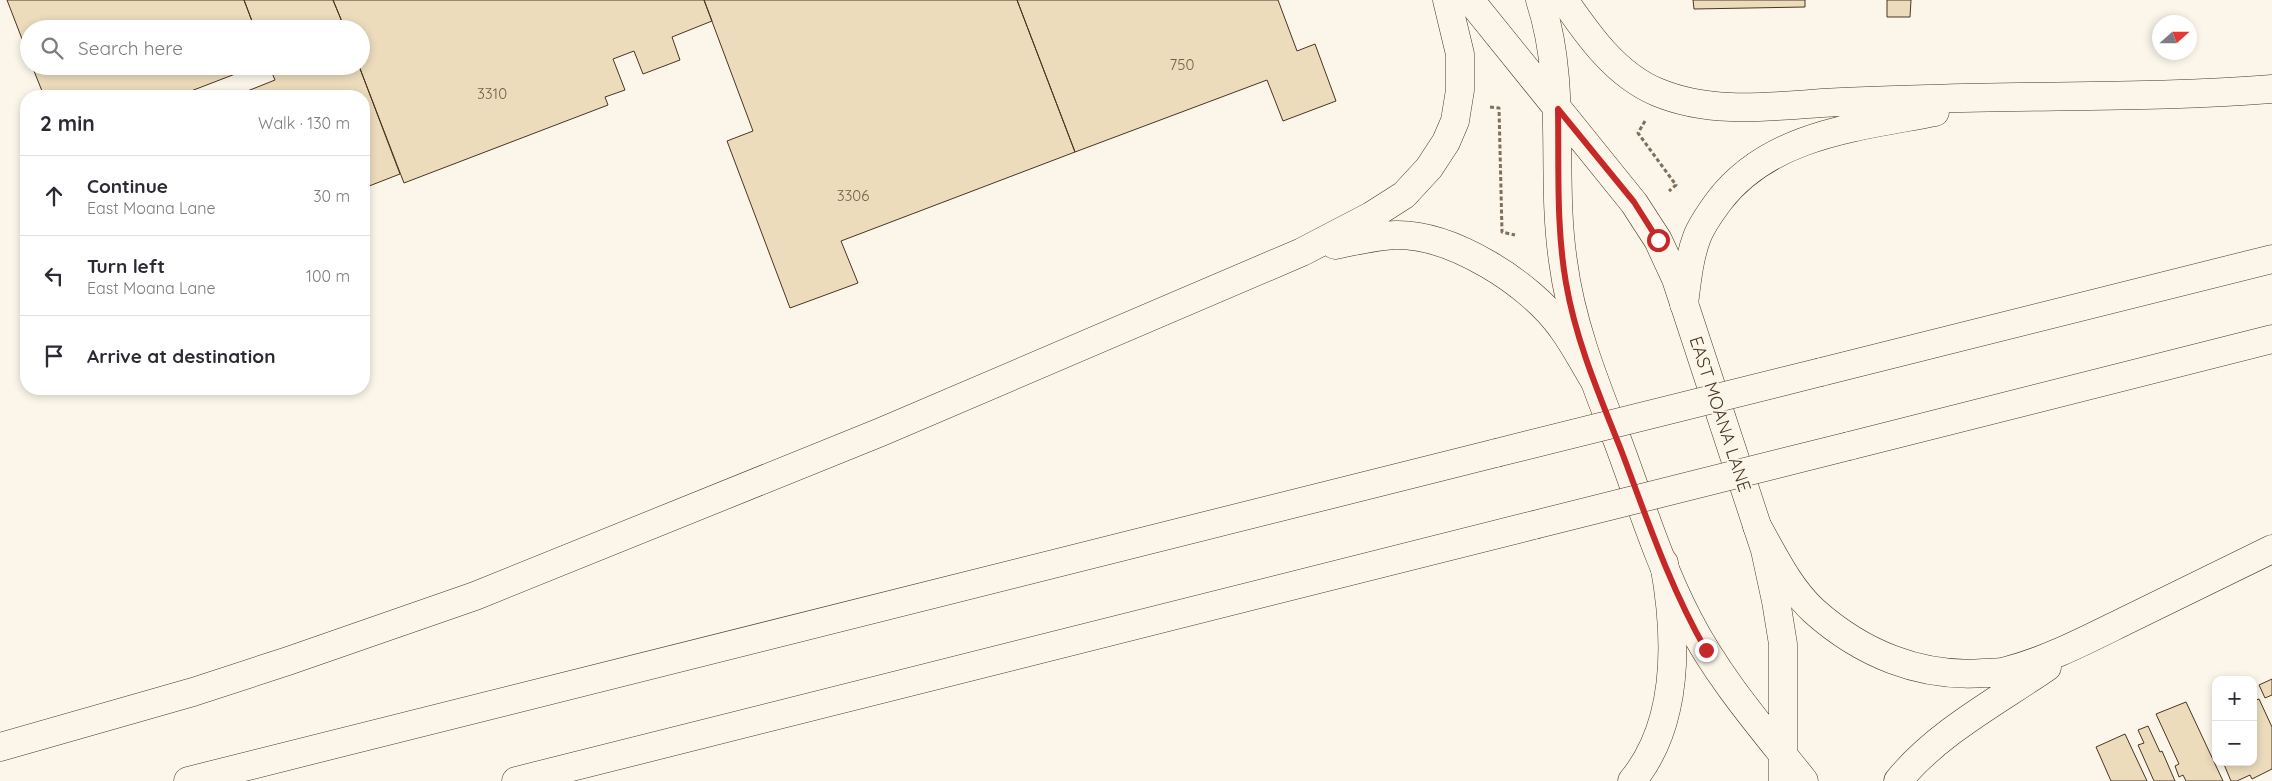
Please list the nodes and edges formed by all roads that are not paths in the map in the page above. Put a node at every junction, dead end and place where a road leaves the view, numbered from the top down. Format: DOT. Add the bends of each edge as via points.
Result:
graph roads {
  1 [pos="1447,0"];
  2 [pos="1470,0"];
  3 [pos="1540,0"];
  4 [pos="1564,0"];
  5 [pos="2272,90"];
  6 [pos="2005,97"];
  7 [pos="1558,109"];
  8 [pos="1302,252"];
  9 [pos="2272,259"];
  10 [pos="1684,304"];
  11 [pos="2272,339"];
  12 [pos="1594,380"];
  13 [pos="1757,526"];
  14 [pos="2272,550"];
  15 [pos="1664,563"];
  16 [pos="2089,639"];
  17 [pos="0,747"];
  18 [pos="1783,768"];
  19 [pos="188,781"];
  20 [pos="516,781"];
  21 [pos="1632,781"];
  22 [pos="1804,781"];
  23 [pos="1898,781"];
  1 -- 8 [label="main road" via="1460,54 1460,90 1455,121 1446,142 1429,168 1404,194 1371,216"];
  2 -- 7 [label="main road, EAST MOANA LANE"];
  3 -- 7 [label="main road" via="1553,58"];
  4 -- 6 [label="main road" via="1607,56 1656,92 1689,102 1766,107"];
  5 -- 6 [label="main road"];
  6 -- 10 [label="main road" via="1838,130 1786,147 1753,167 1729,189 1698,236 1690,259"];
  7 -- 10 [label="main road, EAST MOANA LANE" via="1634,202 1658,240"];
  7 -- 12 [label="main road" via="1560,246 1576,326"];
  8 -- 12 [label="main road" via="1398,235 1429,240 1468,253 1504,272 1536,298 1561,327"];
  8 -- 17 [label="main road" via="881,432 475,596 201,689"];
  9 -- 19 [label="main road, bridge"];
  10 -- 13 [label="main road, EAST MOANA LANE"];
  11 -- 20 [label="main road, bridge"];
  12 -- 15 [label="main road"];
  13 -- 16 [label="main road" via="1787,580 1814,610 1876,654 1917,668 1958,675 2005,671"];
  13 -- 18 [label="main road, EAST MOANA LANE" via="1783,644"];
  14 -- 16 [label="main road"];
  15 -- 18 [label="main road" via="1688,619"];
  15 -- 21 [label="main road" via="1672,606 1673,653 1669,692 1654,748"];
  16 -- 23 [label="main road" via="1949,734 1913,762"];
  18 -- 22 [label="main road"];
}
